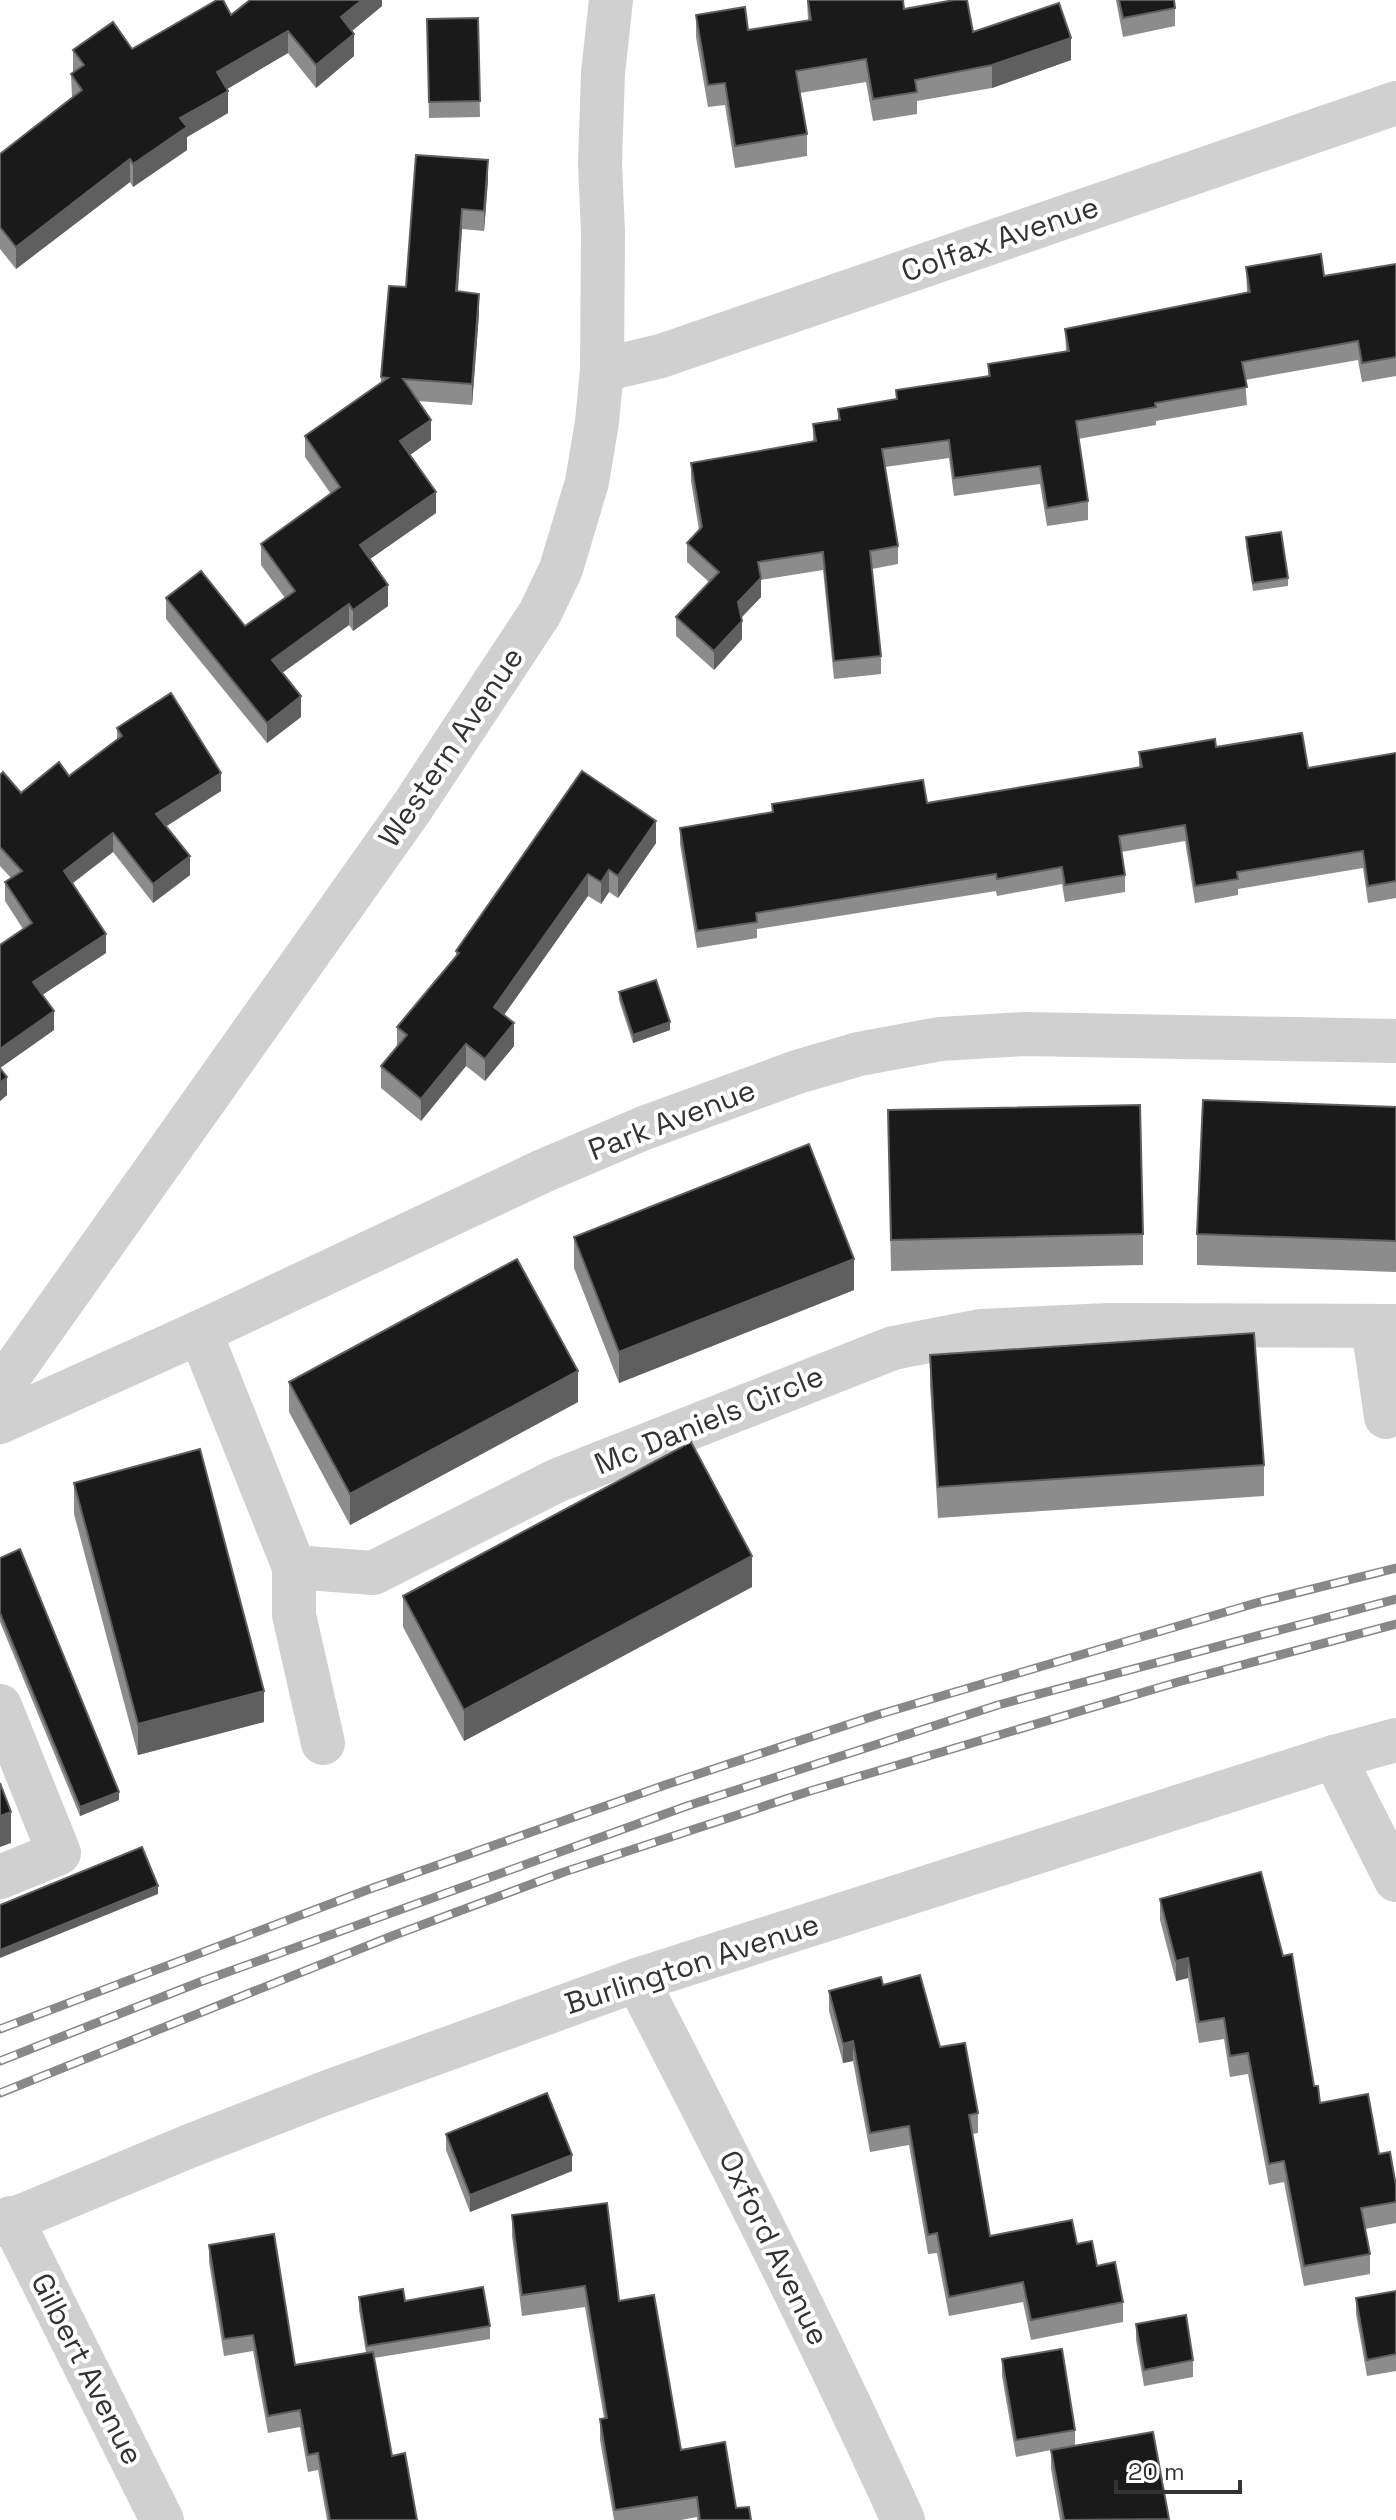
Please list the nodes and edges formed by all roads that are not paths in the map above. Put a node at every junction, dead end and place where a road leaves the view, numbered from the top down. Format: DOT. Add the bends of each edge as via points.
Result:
graph roads {
  1 [pos="611,0"];
  2 [pos="1396,103"];
  3 [pos="602,370"];
  4 [pos="1396,1041"];
  5 [pos="1384,1326"];
  6 [pos="200,1332"];
  7 [pos="0,1389"];
  8 [pos="1386,1417"];
  9 [pos="0,1422"];
  10 [pos="294,1567"];
  11 [pos="0,1706"];
  12 [pos="1396,1740"];
  13 [pos="323,1743"];
  14 [pos="1334,1757"];
  15 [pos="0,1877"];
  16 [pos="1396,1880"];
  17 [pos="637,1980"];
  18 [pos="6,2221"];
  19 [pos="162,2520"];
  20 [pos="903,2520"];
  1 -- 3 [label="street, Western Avenue" via="600,163"];
  2 -- 3 [label="street, Colfax Avenue" via="661,356"];
  3 -- 7 [label="street, Western Avenue" via="587,482 561,569 540,613 413,806"];
  4 -- 6 [label="street, Park Avenue" via="1025,1034 940,1039 859,1054 783,1077 557,1164"];
  5 -- 8 [label="street"];
  5 -- 10 [label="street, Mc Daniels Circle" via="996,1330 893,1348 558,1480 373,1573"];
  6 -- 9 [label="street, Park Avenue"];
  6 -- 10 [label="street"];
  10 -- 13 [label="street" via="294,1615"];
  11 -- 15 [label="street" via="59,1853"];
  12 -- 14 [label="street, Burlington Avenue"];
  14 -- 16 [label="street"];
  14 -- 17 [label="street, Burlington Avenue"];
  17 -- 18 [label="street, Burlington Avenue" via="328,2092"];
  17 -- 20 [label="street, Oxford Avenue" via="771,2241"];
  18 -- 19 [label="street, Gilbert Avenue"];
}
